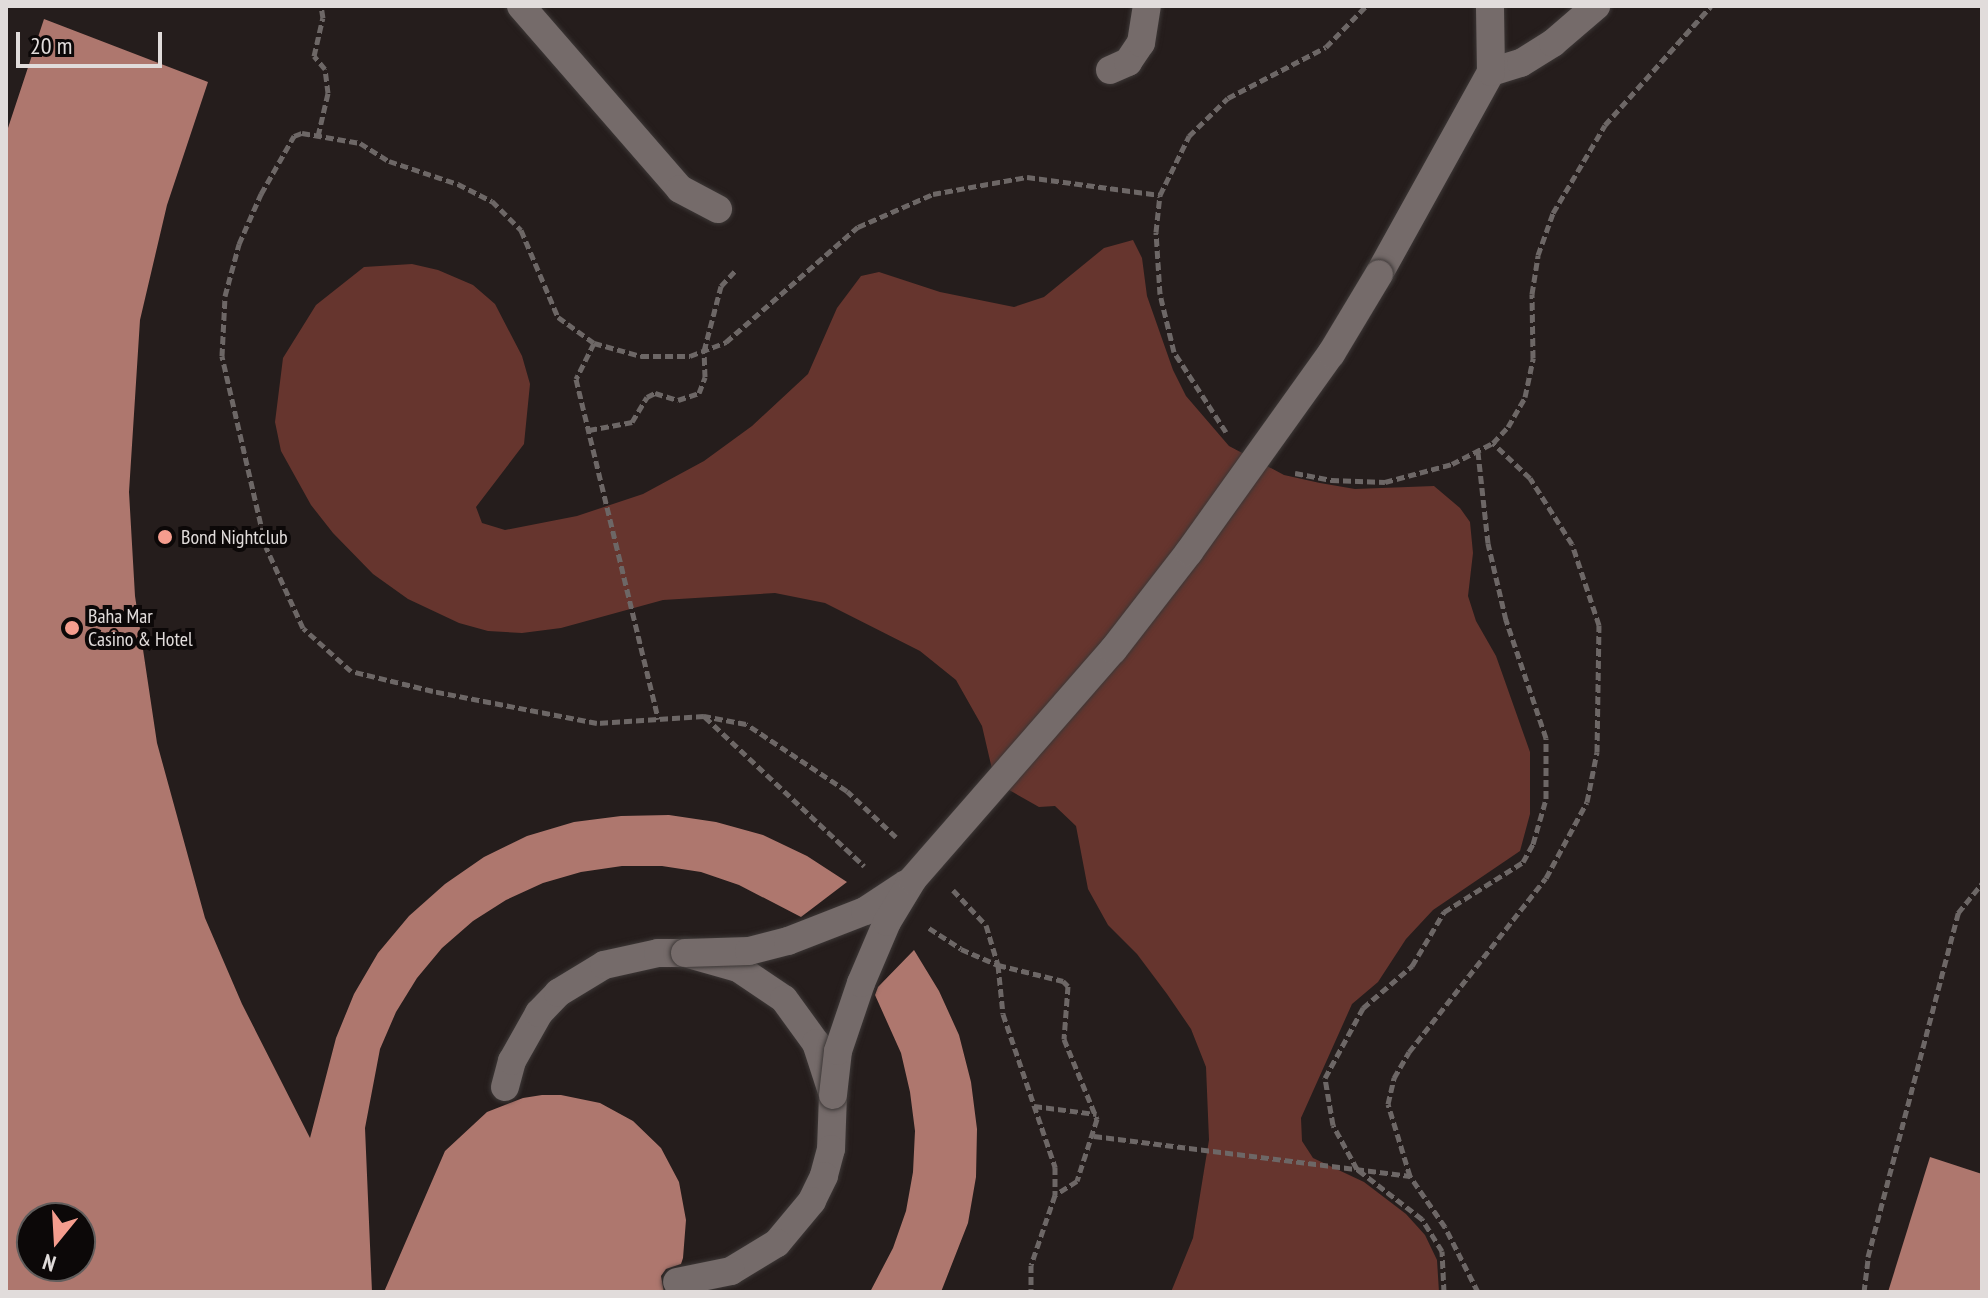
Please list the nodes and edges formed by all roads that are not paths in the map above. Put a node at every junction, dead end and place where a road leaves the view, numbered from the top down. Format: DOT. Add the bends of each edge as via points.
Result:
graph roads {
  1 [pos="521,6"];
  2 [pos="1147,6"];
  3 [pos="1490,6"];
  4 [pos="1596,6"];
  5 [pos="1110,70"];
  6 [pos="1491,72"];
  7 [pos="718,209"];
  8 [pos="913,879"];
  9 [pos="685,953"];
  10 [pos="505,1087"];
  11 [pos="833,1095"];
  12 [pos="677,1282"];
  1 -- 7 [label="lane" via="680,189"];
  2 -- 5 [label="lane" via="1141,43 1128,62"];
  3 -- 6 [label="lane"];
  4 -- 6 [label="lane" via="1521,63"];
  6 -- 8 [label="lane, bridge" via="1355,314 1272,439 1113,650"];
  8 -- 9 [label="lane, bridge" via="865,911 788,941 749,951"];
  8 -- 11 [label="lane, bridge" via="887,922 861,983 838,1051"];
  9 -- 10 [label="lane" via="604,965 558,993 524,1036"];
  9 -- 11 [label="lane" via="738,968 784,999 816,1043"];
  11 -- 12 [label="lane" via="831,1149 812,1201 797,1223 777,1243 731,1271"];
}
